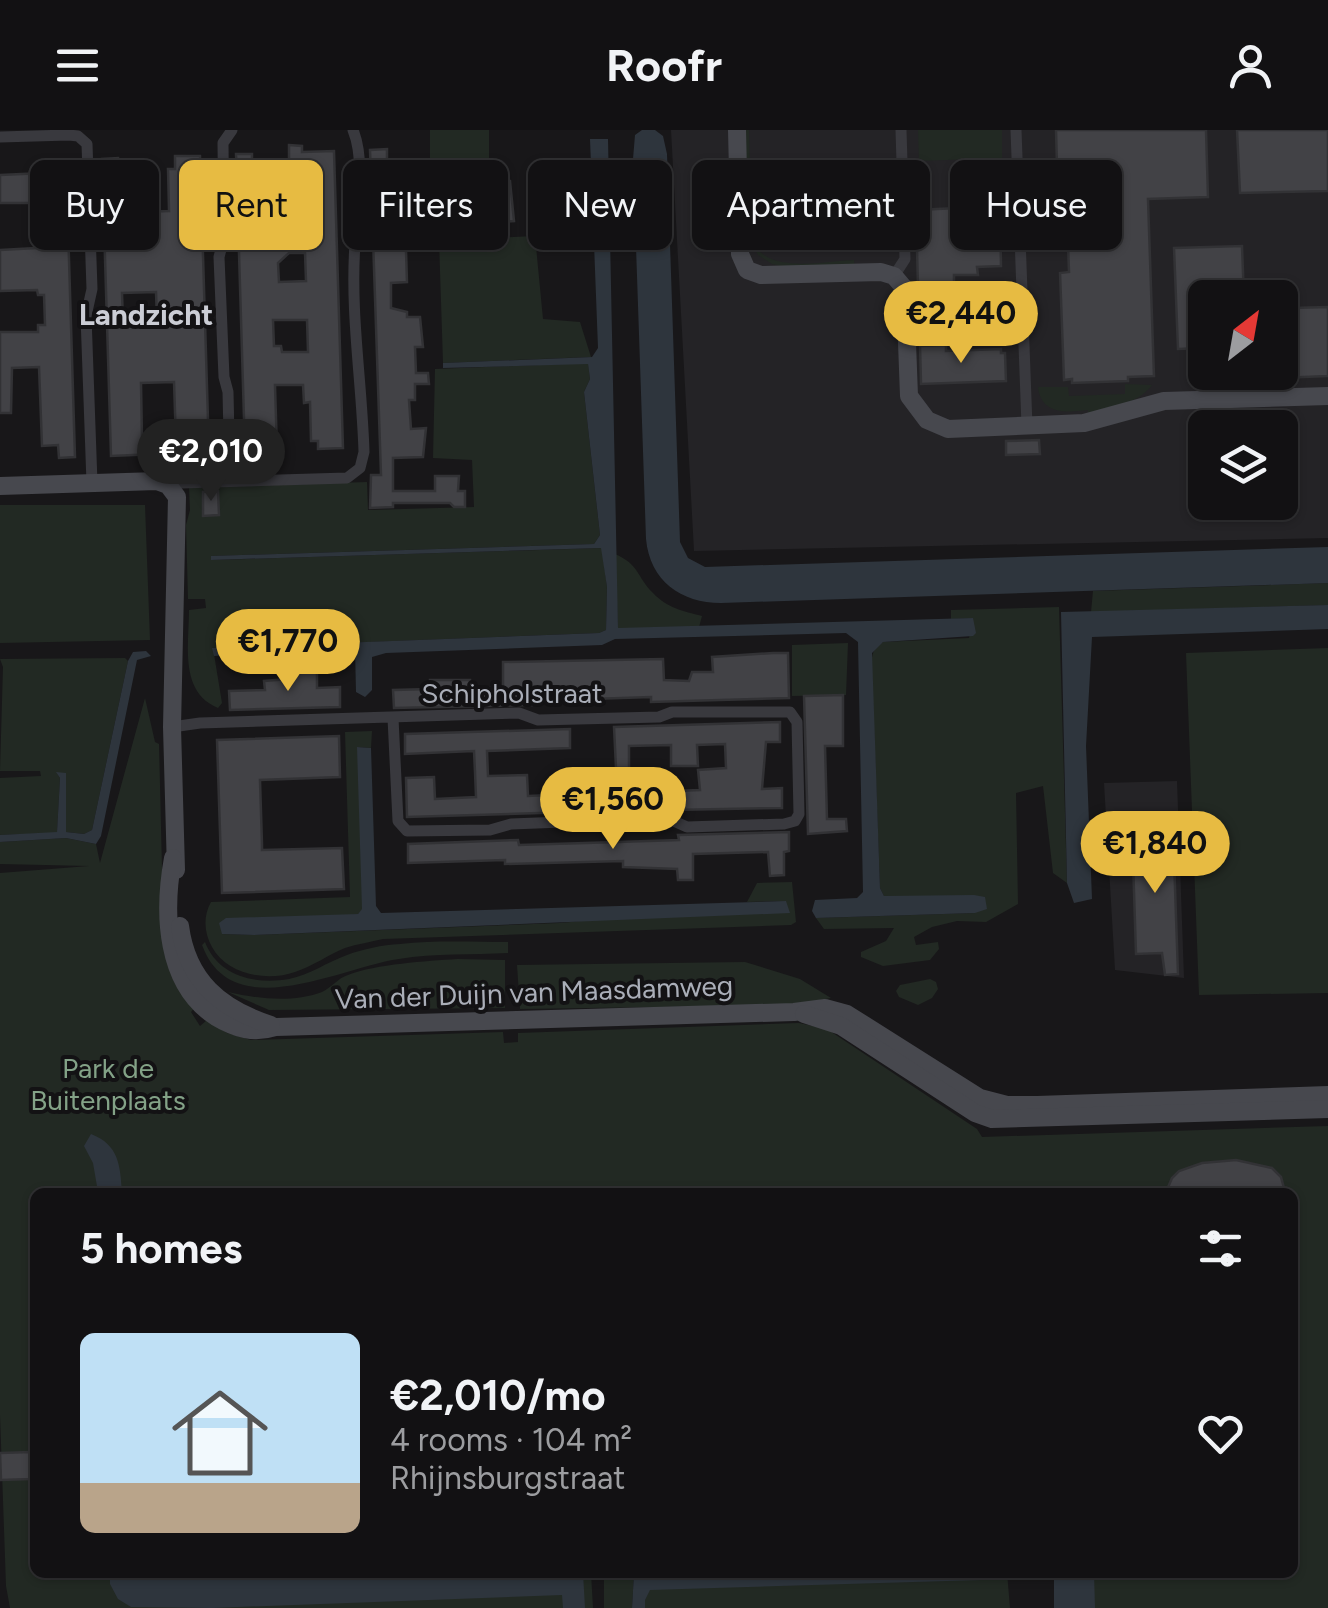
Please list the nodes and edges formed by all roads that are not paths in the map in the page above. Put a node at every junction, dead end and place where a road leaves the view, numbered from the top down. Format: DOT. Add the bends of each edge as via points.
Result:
graph roads {
  1 [pos="353,130"];
  2 [pos="736,130"];
  3 [pos="901,130"];
  4 [pos="1016,130"];
  5 [pos="230,131"];
  6 [pos="0,137"];
  7 [pos="894,276"];
  8 [pos="1328,396"];
  9 [pos="1027,426"];
  10 [pos="230,481"];
  11 [pos="92,483"];
  12 [pos="0,486"];
  13 [pos="171,488"];
  14 [pos="392,718"];
  15 [pos="172,727"];
  16 [pos="794,1012"];
  17 [pos="1328,1095"];
  18 [pos="1328,1109"];
  1 -- 10 [label="street" via="360,220 360,468 347,478"];
  2 -- 7 [label="street" via="740,254 747,270"];
  3 -- 7 [label="street" via="905,259"];
  4 -- 9 [label="street"];
  5 -- 10 [label="street" via="223,143 219,257"];
  6 -- 11 [label="street" via="69,134 87,144"];
  7 -- 9 [label="street" via="904,289 909,396 926,420 948,429"];
  8 -- 9 [label="street" via="1164,401 1084,423"];
  10 -- 13 [label="street"];
  11 -- 12 [label="street"];
  11 -- 13 [label="street" via="157,481"];
  13 -- 15 [label="street, Van der Duijn van Maasdamweg" via="179,504"];
  14 -- 14 [label="street, Schipholstraat" via="790,712 797,722 799,814 784,824 687,827 667,818 407,830 398,821"];
  14 -- 15 [label="street, Schipholstraat"];
  15 -- 16 [label="street, Van der Duijn van Maasdamweg" via="168,887 175,962 193,996 223,1021 254,1031"];
  16 -- 17 [label="street, Van der Duijn van Maasdamweg" via="824,1008 847,1014 955,1084 1006,1105"];
  16 -- 18 [label="street, Van der Duijn van Maasdamweg" via="841,1026 992,1119"];
}
